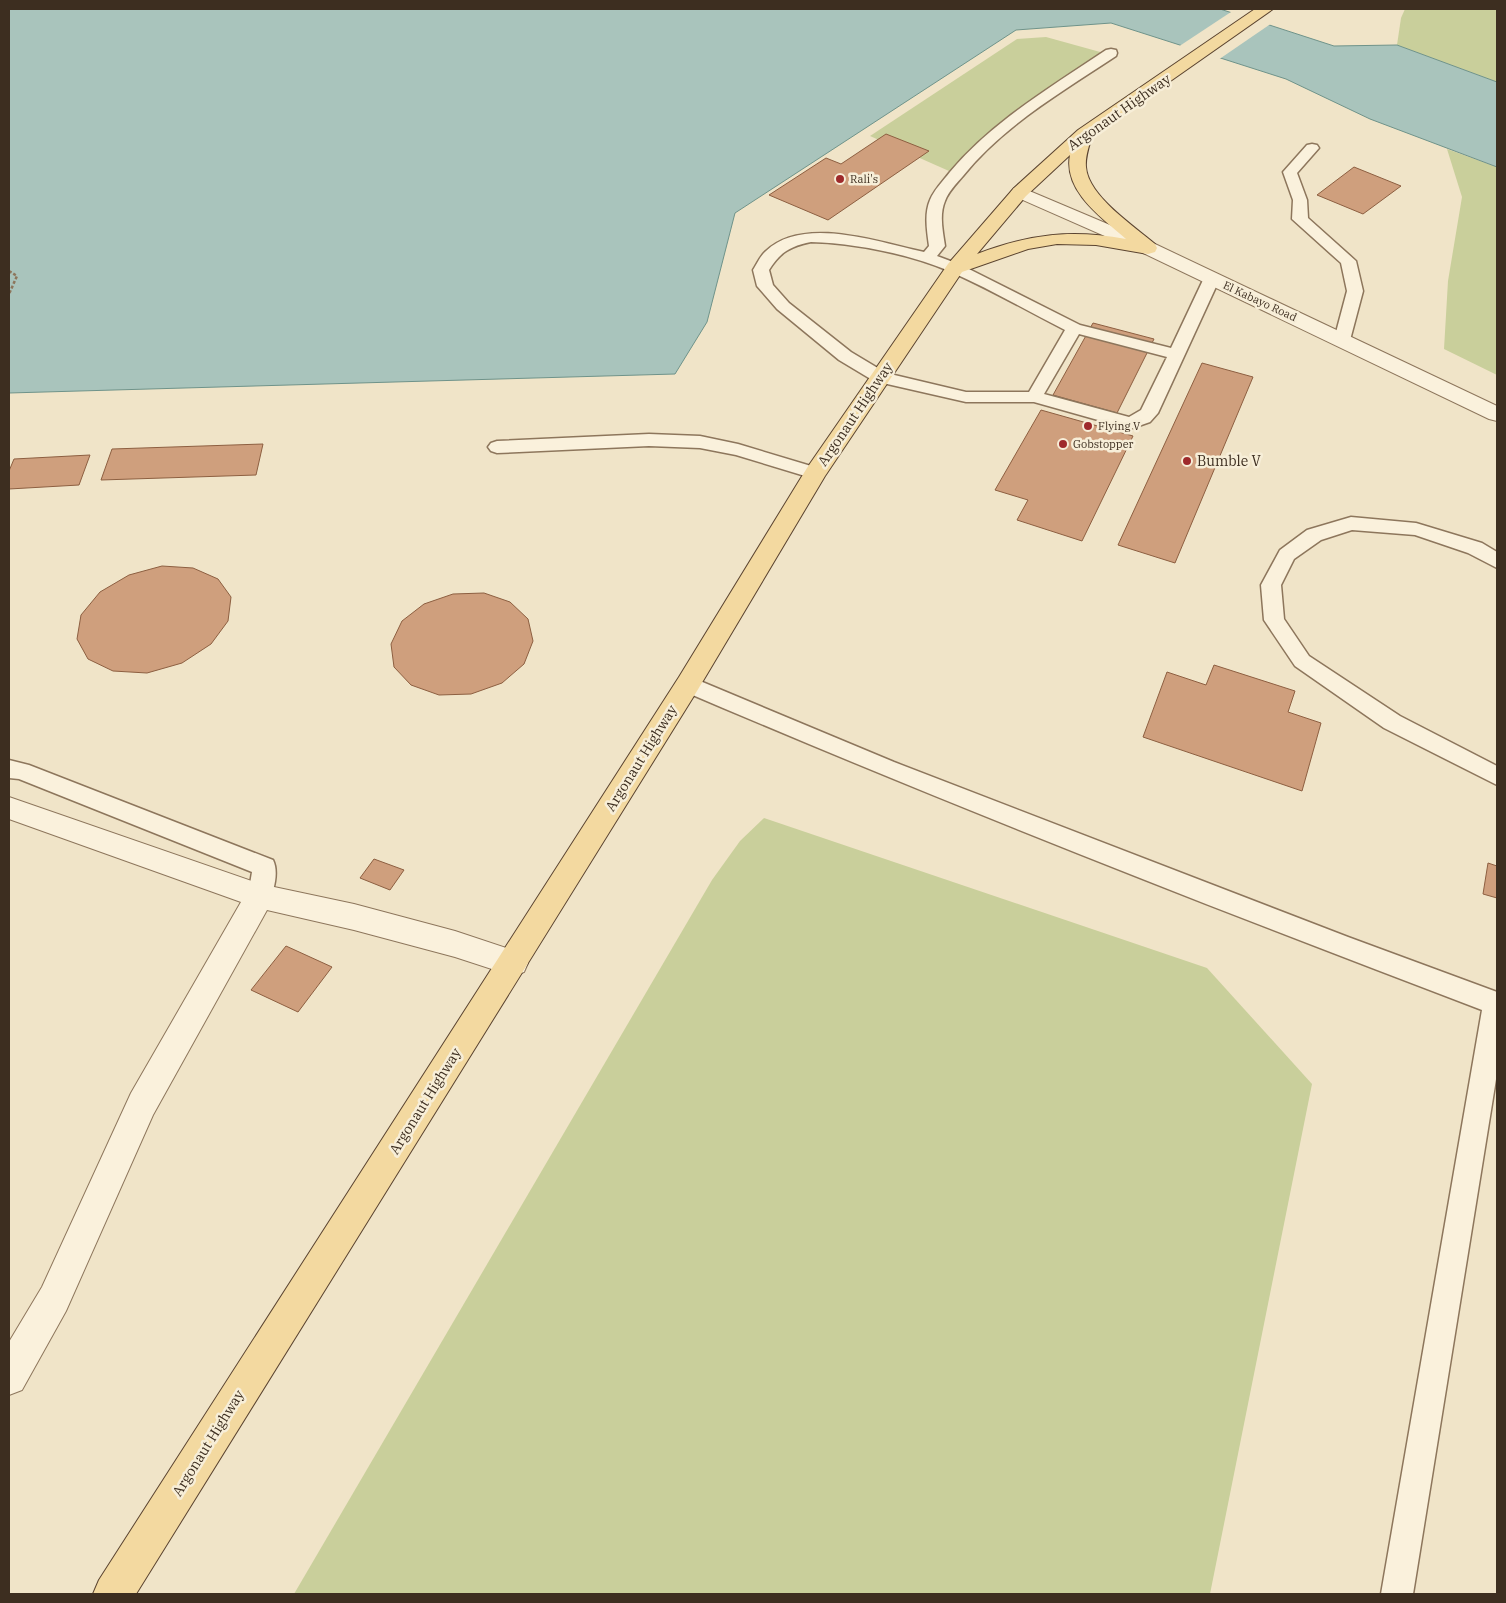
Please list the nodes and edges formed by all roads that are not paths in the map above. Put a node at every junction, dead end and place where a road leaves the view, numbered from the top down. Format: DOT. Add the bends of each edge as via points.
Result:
graph roads {
  1 [pos="1260,12"];
  2 [pos="1111,53"];
  3 [pos="1084,134"];
  4 [pos="1312,148"];
  5 [pos="1020,192"];
  6 [pos="1148,248"];
  7 [pos="928,258"];
  8 [pos="955,268"];
  9 [pos="1212,278"];
  10 [pos="1074,328"];
  11 [pos="1342,340"];
  12 [pos="1176,354"];
  13 [pos="880,377"];
  14 [pos="1034,397"];
  15 [pos="1497,414"];
  16 [pos="497,447"];
  17 [pos="815,473"];
  18 [pos="1497,561"];
  19 [pos="688,684"];
  20 [pos="9,769"];
  21 [pos="1497,776"];
  22 [pos="9,808"];
  23 [pos="260,896"];
  24 [pos="513,963"];
  25 [pos="1497,1004"];
  26 [pos="9,1377"];
  27 [pos="113,1594"];
  28 [pos="1397,1594"];
  1 -- 3 [label="main road, Argonaut Highway"];
  2 -- 7 [label="lane" via="1017,117 957,172 938,199 934,216 937,246"];
  3 -- 5 [label="main road, Argonaut Highway"];
  3 -- 6 [label="main road" via="1078,172 1085,188"];
  4 -- 11 [label="lane" via="1290,172 1300,200 1300,219 1348,261 1355,291"];
  5 -- 6 [label="street, El Kabayo Road"];
  5 -- 8 [label="main road, Argonaut Highway"];
  6 -- 8 [label="main road" via="1070,238 1045,240 1023,244"];
  6 -- 9 [label="street, El Kabayo Road"];
  7 -- 8 [label="lane"];
  7 -- 13 [label="lane" via="835,238 811,237 790,242 771,254 760,270 765,286 783,306 845,356"];
  8 -- 10 [label="lane"];
  8 -- 13 [label="main road, Argonaut Highway"];
  9 -- 11 [label="street, El Kabayo Road"];
  9 -- 12 [label="lane"];
  10 -- 12 [label="lane"];
  10 -- 14 [label="lane"];
  11 -- 15 [label="street, El Kabayo Road"];
  12 -- 14 [label="lane" via="1149,413 1138,422 1119,421"];
  13 -- 14 [label="lane" via="966,397"];
  13 -- 17 [label="main road, Argonaut Highway"];
  16 -- 17 [label="lane" via="648,440 700,442"];
  17 -- 19 [label="main road, Argonaut Highway"];
  18 -- 21 [label="lane" via="1475,548 1416,529 1351,523 1314,535 1287,555 1271,585 1274,620 1302,661 1392,722"];
  19 -- 24 [label="main road, Argonaut Highway"];
  19 -- 25 [label="lane" via="886,768"];
  20 -- 23 [label="lane" via="264,867"];
  22 -- 23 [label="street"];
  23 -- 24 [label="street" via="354,917"];
  23 -- 26 [label="street" via="142,1104 54,1299"];
  24 -- 27 [label="main road, Argonaut Highway"];
  25 -- 28 [label="lane"];
}
